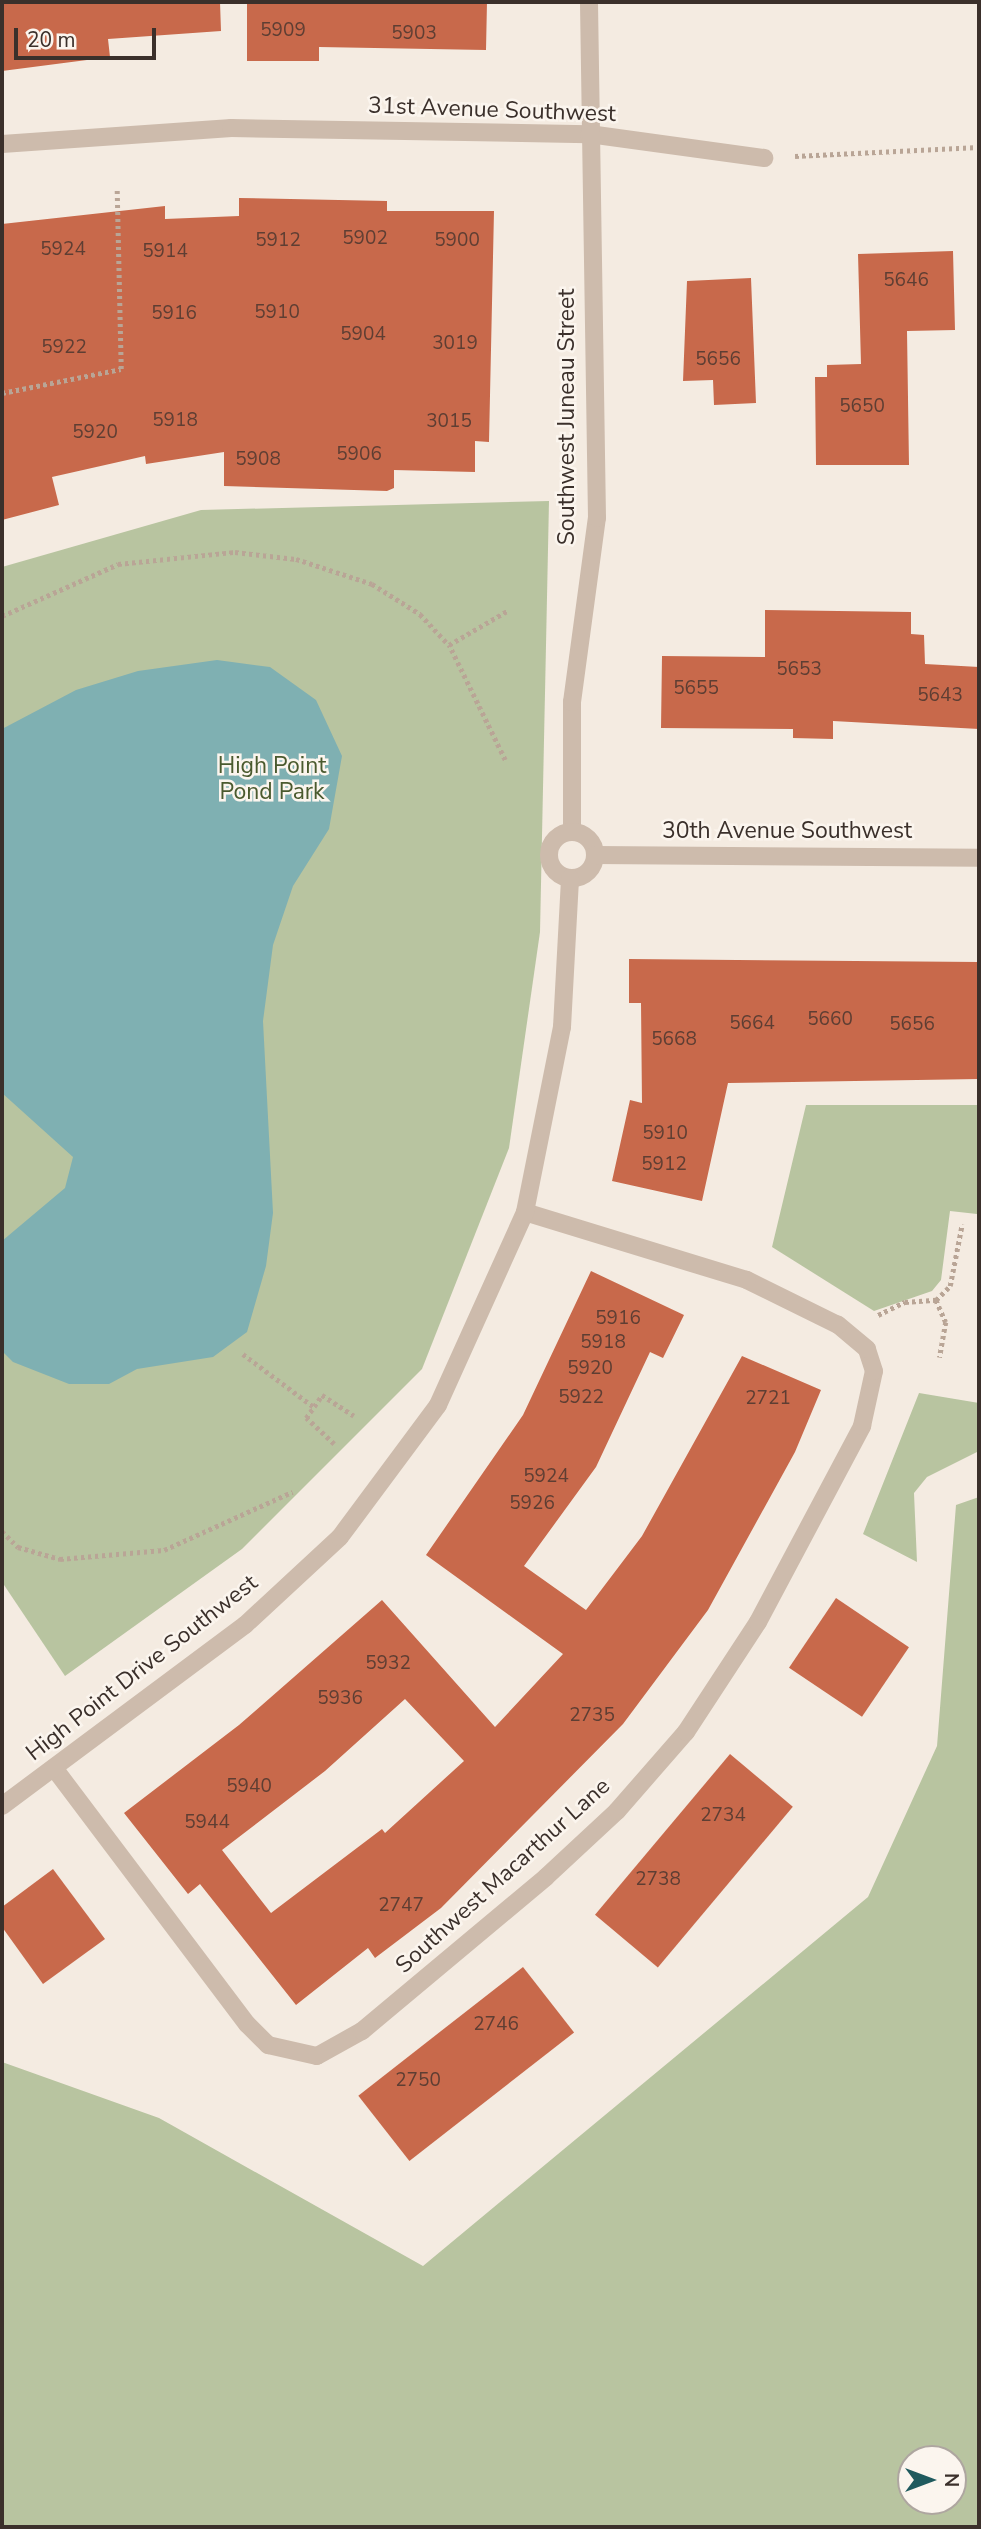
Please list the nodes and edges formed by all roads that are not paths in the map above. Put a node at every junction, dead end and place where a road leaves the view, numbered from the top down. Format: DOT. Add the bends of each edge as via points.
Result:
graph roads {
  1 [pos="589,2"];
  2 [pos="589,134"];
  3 [pos="2,144"];
  4 [pos="764,158"];
  5 [pos="572,831"];
  6 [pos="595,855"];
  7 [pos="979,859"];
  8 [pos="570,878"];
  9 [pos="525,1212"];
  10 [pos="54,1768"];
  11 [pos="2,1806"];
  1 -- 2 [label="street, Southwest Juneau Street"];
  2 -- 3 [label="street, 31st Avenue Southwest" via="232,128"];
  2 -- 4 [label="street, 31st Avenue Southwest"];
  2 -- 5 [label="street, Southwest Juneau Street" via="597,518 572,702"];
  5 -- 6 [label="street" via="589,839"];
  5 -- 8 [label="street" via="553,841 548,856 554,871"];
  6 -- 7 [label="street, 30th Avenue Southwest"];
  6 -- 8 [label="street" via="588,872"];
  8 -- 9 [label="street, High Point Drive Southwest" via="562,1027"];
  9 -- 10 [label="street, High Point Drive Southwest" via="438,1405 340,1537 245,1625"];
  9 -- 10 [label="street, Southwest Macarthur Lane" via="747,1280 838,1325 867,1349 874,1371 862,1426 758,1622 686,1732 617,1811 546,1877 362,2031 317,2056 268,2045 247,2024"];
  10 -- 11 [label="street, High Point Drive Southwest"];
}
